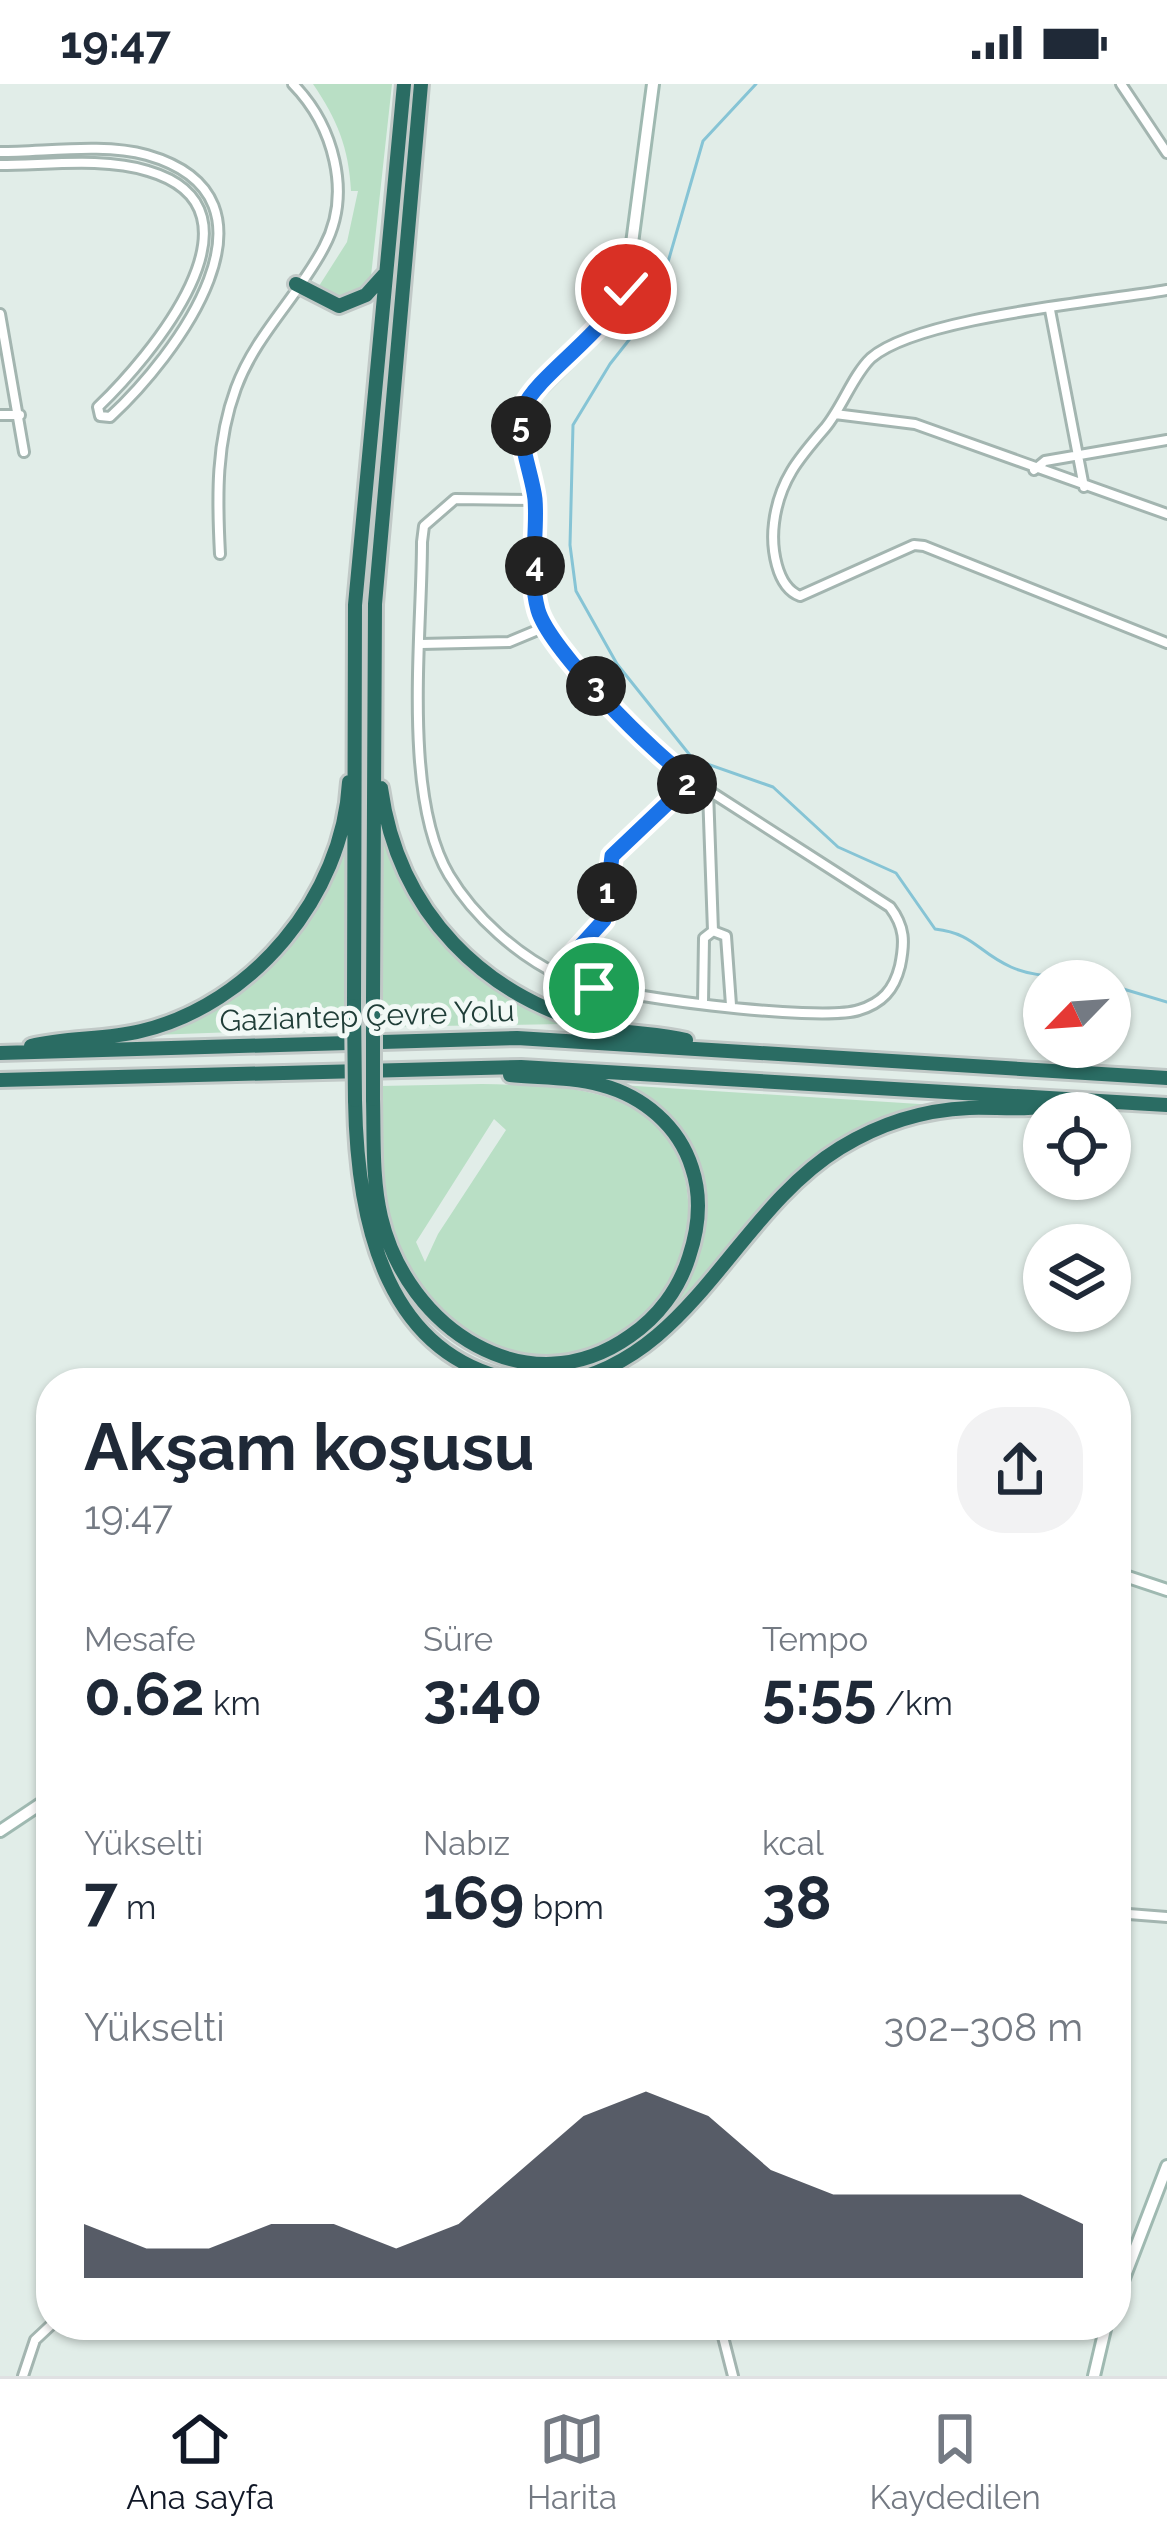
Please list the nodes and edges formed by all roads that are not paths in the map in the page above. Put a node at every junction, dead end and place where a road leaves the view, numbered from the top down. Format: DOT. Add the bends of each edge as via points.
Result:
graph roads {
  1 [pos="293,84"];
  2 [pos="404,84"];
  3 [pos="421,84"];
  4 [pos="653,84"];
  5 [pos="1121,84"];
  6 [pos="0,152"];
  7 [pos="1167,153"];
  8 [pos="0,165"];
  9 [pos="384,275"];
  10 [pos="296,284"];
  11 [pos="1167,290"];
  12 [pos="1050,310"];
  13 [pos="0,314"];
  14 [pos="835,414"];
  15 [pos="0,415"];
  16 [pos="20,415"];
  17 [pos="1167,440"];
  18 [pos="24,452"];
  19 [pos="1082,454"];
  20 [pos="1034,470"];
  21 [pos="1084,487"];
  22 [pos="535,500"];
  23 [pos="1167,514"];
  24 [pos="220,554"];
  25 [pos="544,627"];
  26 [pos="421,644"];
  27 [pos="1167,644"];
  28 [pos="374,686"];
  29 [pos="354,687"];
  30 [pos="692,780"];
  31 [pos="707,790"];
  32 [pos="713,931"];
  33 [pos="556,973"];
  34 [pos="703,1003"];
  35 [pos="731,1005"];
  36 [pos="720,1048"];
  37 [pos="0,1053"];
  38 [pos="434,1066"];
  39 [pos="1167,1078"];
  40 [pos="0,1079"];
  41 [pos="1023,1098"];
  42 [pos="1131,1104"];
  43 [pos="1167,1105"];
  44 [pos="1023,1110"];
  45 [pos="482,1368"];
  46 [pos="606,1368"];
  47 [pos="1131,1578"];
  48 [pos="1167,1590"];
  49 [pos="36,1807"];
  50 [pos="0,1831"];
  51 [pos="1131,1914"];
  52 [pos="1167,1917"];
  53 [pos="1167,2166"];
  54 [pos="1131,2260"];
  55 [pos="36,2339"];
  56 [pos="725,2340"];
  57 [pos="1102,2340"];
  58 [pos="23,2376"];
  59 [pos="734,2376"];
  60 [pos="1094,2376"];
  1 -- 10 [label="street" via="326,131 337,192 324,248"];
  2 -- 9 [label="highway"];
  3 -- 28 [label="highway" via="380,526"];
  4 -- 22 [label="street" via="626,289 590,341 524,406"];
  5 -- 7 [label="street"];
  6 -- 8 [label="street" via="148,156 188,178 213,211 220,251 208,290 110,417 98,407 130,377 200,269 198,215 173,183 148,170"];
  9 -- 10 [label="highway" via="366,295 339,306"];
  9 -- 29 [label="highway" via="359,530"];
  10 -- 24 [label="street" via="246,363 228,414 218,468"];
  11 -- 12 [label="street"];
  12 -- 14 [label="street" via="952,323 904,340 869,359"];
  12 -- 19 [label="street"];
  13 -- 16 [label="street"];
  14 -- 20 [label="street" via="915,424"];
  14 -- 27 [label="street" via="786,476 774,523 774,552 795,596 924,546"];
  15 -- 16 [label="street"];
  16 -- 18 [label="street"];
  17 -- 19 [label="street"];
  19 -- 20 [label="street"];
  19 -- 21 [label="street"];
  20 -- 21 [label="street"];
  21 -- 23 [label="street"];
  22 -- 25 [label="street" via="536,602"];
  22 -- 26 [label="street" via="455,499 424,526"];
  25 -- 26 [label="street" via="509,642"];
  25 -- 30 [label="street"];
  26 -- 33 [label="street" via="421,771 435,844 472,906 517,950"];
  28 -- 36 [label="highway" via="393,845 447,940 505,988 554,1013"];
  28 -- 38 [label="highway, bridge" via="373,1099 385,1230 411,1286 480,1350 535,1366 588,1358 634,1333 675,1288 693,1245 699,1201 680,1140 647,1106 601,1085"];
  29 -- 37 [label="highway" via="349,793 338,839 301,918 260,967 173,1021"];
  29 -- 45 [label="highway, bridge" via="360,1203 398,1296 455,1355"];
  30 -- 31 [label="street"];
  30 -- 33 [label="street" via="612,856 604,920"];
  31 -- 32 [label="street"];
  31 -- 35 [label="street" via="890,907 904,932 896,981 860,1010"];
  32 -- 34 [label="street" via="704,938"];
  32 -- 35 [label="street" via="726,936"];
  33 -- 34 [label="street" via="614,992"];
  34 -- 35 [label="street"];
  36 -- 37 [label="highway, Gaziantep Çevre Yolu" via="436,1039"];
  36 -- 39 [label="highway, Gaziantep Çevre Yolu"];
  38 -- 40 [label="highway, Gaziantep Çevre Yolu"];
  38 -- 41 [label="highway, Gaziantep Çevre Yolu"];
  42 -- 43 [label="highway, Gaziantep Çevre Yolu"];
  44 -- 46 [label="highway" via="945,1110 898,1120 817,1163 649,1344"];
  47 -- 48 [label="street"];
  49 -- 50 [label="street"];
  51 -- 52 [label="street"];
  53 -- 54 [label="street"];
  55 -- 58 [label="street"];
  56 -- 59 [label="street"];
  57 -- 60 [label="street"];
}
